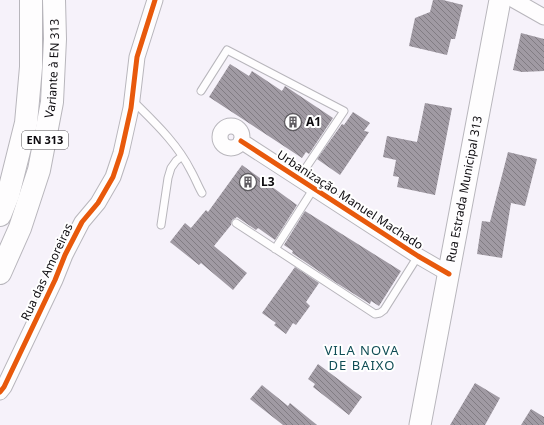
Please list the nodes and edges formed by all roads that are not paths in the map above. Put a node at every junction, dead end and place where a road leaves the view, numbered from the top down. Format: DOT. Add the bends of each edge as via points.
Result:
graph roads {
  1 [pos="31,0"];
  2 [pos="54,0"];
  3 [pos="155,0"];
  4 [pos="500,0"];
  5 [pos="514,0"];
  6 [pos="544,17"];
  7 [pos="201,91"];
  8 [pos="132,100"];
  9 [pos="241,141"];
  10 [pos="182,156"];
  11 [pos="299,178"];
  12 [pos="314,188"];
  13 [pos="202,193"];
  14 [pos="0,215"];
  15 [pos="236,223"];
  16 [pos="161,225"];
  17 [pos="275,249"];
  18 [pos="418,256"];
  19 [pos="0,273"];
  20 [pos="449,274"];
  21 [pos="0,392"];
  22 [pos="420,425"];
  1 -- 14 [label="main road, Variante à EN 313 / EN 313" via="31,67 26,123 8,195"];
  2 -- 19 [label="main road, Variante à EN 313 / EN 313" via="52,102 39,170 20,228"];
  3 -- 8 [label="street, Rua das Amoreiras" via="138,57"];
  4 -- 20 [label="main road, Rua Estrada Municipal 313"];
  5 -- 6 [label="street"];
  7 -- 11 [label="lane" via="227,50 344,111"];
  8 -- 10 [label="lane" via="171,140"];
  8 -- 21 [label="street, Rua das Amoreiras" via="121,153 113,177 98,203 82,222"];
  9 -- 11 [label="street, Urbanização Manuel Machado"];
  10 -- 13 [label="lane"];
  10 -- 16 [label="lane" via="171,168"];
  11 -- 12 [label="street, Urbanização Manuel Machado"];
  12 -- 17 [label="lane"];
  12 -- 18 [label="street, Urbanização Manuel Machado"];
  15 -- 17 [label="lane"];
  17 -- 18 [label="lane" via="374,314 384,310"];
  18 -- 20 [label="street, Urbanização Manuel Machado"];
  20 -- 22 [label="main road, Rua Estrada Municipal 313"];
}
